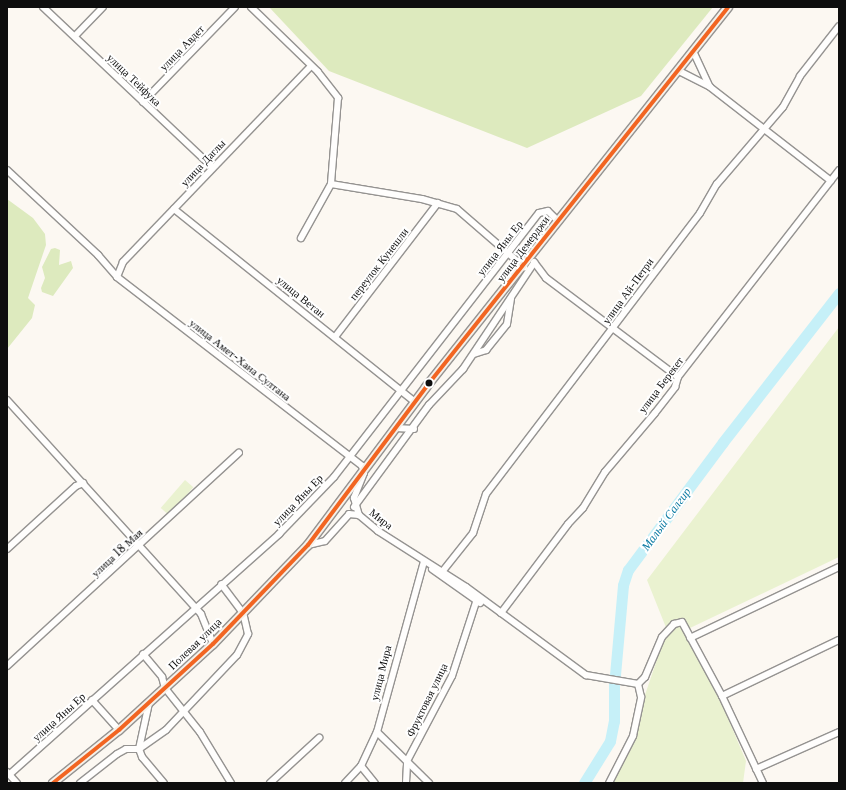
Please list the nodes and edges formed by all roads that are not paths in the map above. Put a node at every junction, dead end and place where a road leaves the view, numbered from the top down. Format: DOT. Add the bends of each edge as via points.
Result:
graph roads {
  1 [pos="44,7"];
  2 [pos="103,7"];
  3 [pos="235,7"];
  4 [pos="251,7"];
  5 [pos="728,7"];
  6 [pos="839,26"];
  7 [pos="75,36"];
  8 [pos="693,51"];
  9 [pos="310,66"];
  10 [pos="679,71"];
  11 [pos="710,87"];
  12 [pos="143,102"];
  13 [pos="762,130"];
  14 [pos="212,167"];
  15 [pos="7,170"];
  16 [pos="839,170"];
  17 [pos="831,181"];
  18 [pos="331,184"];
  19 [pos="438,203"];
  20 [pos="174,209"];
  21 [pos="558,221"];
  22 [pos="301,238"];
  23 [pos="509,254"];
  24 [pos="533,254"];
  25 [pos="534,263"];
  26 [pos="524,267"];
  27 [pos="117,277"];
  28 [pos="511,298"];
  29 [pos="614,327"];
  30 [pos="335,337"];
  31 [pos="474,354"];
  32 [pos="678,377"];
  33 [pos="400,389"];
  34 [pos="7,400"];
  35 [pos="415,402"];
  36 [pos="396,428"];
  37 [pos="414,429"];
  38 [pos="239,453"];
  39 [pos="350,457"];
  40 [pos="364,471"];
  41 [pos="83,483"];
  42 [pos="339,506"];
  43 [pos="355,506"];
  44 [pos="349,514"];
  45 [pos="359,515"];
  46 [pos="308,545"];
  47 [pos="140,546"];
  48 [pos="7,549"];
  49 [pos="424,561"];
  50 [pos="839,567"];
  51 [pos="442,572"];
  52 [pos="221,584"];
  53 [pos="476,602"];
  54 [pos="488,604"];
  55 [pos="194,608"];
  56 [pos="243,613"];
  57 [pos="501,613"];
  58 [pos="690,638"];
  59 [pos="839,640"];
  60 [pos="213,644"];
  61 [pos="143,654"];
  62 [pos="7,666"];
  63 [pos="638,684"];
  64 [pos="165,688"];
  65 [pos="722,696"];
  66 [pos="92,700"];
  67 [pos="149,703"];
  68 [pos="183,711"];
  69 [pos="119,730"];
  70 [pos="377,732"];
  71 [pos="839,732"];
  72 [pos="319,738"];
  73 [pos="139,749"];
  74 [pos="407,761"];
  75 [pos="361,766"];
  76 [pos="757,771"];
  77 [pos="8,773"];
  78 [pos="63,780"];
  79 [pos="17,783"];
  80 [pos="53,783"];
  81 [pos="80,783"];
  82 [pos="164,783"];
  83 [pos="231,783"];
  84 [pos="270,783"];
  85 [pos="345,783"];
  86 [pos="375,783"];
  87 [pos="406,783"];
  88 [pos="429,783"];
  89 [pos="609,783"];
  90 [pos="756,783"];
  91 [pos="763,783"];
  1 -- 7 [label="street, улица Тейфука"];
  2 -- 7 [label="street"];
  3 -- 12 [label="street, улица Авдет"];
  4 -- 9 [label="street"];
  5 -- 8 [label="main road, улица Демерджи"];
  6 -- 13 [label="street, улица Ай-Петри" via="800,76 783,107"];
  7 -- 12 [label="street, улица Тейфука"];
  8 -- 10 [label="main road, улица Демерджи"];
  8 -- 11 [label="street"];
  9 -- 14 [label="street, улица Даглы"];
  9 -- 18 [label="street" via="335,91 338,98"];
  10 -- 11 [label="street"];
  10 -- 21 [label="main road, улица Демерджи"];
  11 -- 13 [label="street"];
  12 -- 14 [label="street, улица Тейфука"];
  13 -- 17 [label="street"];
  13 -- 29 [label="street, улица Ай-Петри" via="717,184 700,213"];
  14 -- 20 [label="street, улица Даглы"];
  15 -- 27 [label="street, улица Амет-Хана Султана" via="98,255"];
  16 -- 17 [label="street, улица Берекет"];
  17 -- 32 [label="street, улица Берекет"];
  18 -- 19 [label="street"];
  18 -- 22 [label="street"];
  19 -- 23 [label="street" via="458,209"];
  19 -- 30 [label="street, переулок Кунешли"];
  20 -- 27 [label="street, улица Даглы" via="123,262"];
  20 -- 30 [label="street, улица Ветан"];
  21 -- 23 [label="street, улица Яны Ер" via="548,211 539,214"];
  21 -- 24 [label="main road, улица Демерджи"];
  23 -- 26 [label="street"];
  23 -- 33 [label="street, улица Яны Ер"];
  24 -- 25 [label="street"];
  24 -- 26 [label="main road, улица Демерджи"];
  25 -- 28 [label="street"];
  25 -- 29 [label="street" via="546,278"];
  26 -- 35 [label="main road, улица Демерджи"];
  27 -- 39 [label="street, улица Амет-Хана Султана"];
  28 -- 31 [label="street" via="482,337"];
  28 -- 31 [label="street" via="507,324 486,350"];
  29 -- 32 [label="street"];
  29 -- 51 [label="street, улица Ай-Петри" via="486,494 473,532"];
  30 -- 33 [label="street, улица Ветан"];
  31 -- 37 [label="street" via="429,405"];
  32 -- 57 [label="street, улица Берекет" via="675,387 629,440 583,508"];
  33 -- 35 [label="street, улица Ветан"];
  33 -- 39 [label="street, улица Яны Ер"];
  34 -- 41 [label="street"];
  35 -- 36 [label="main road, улица Демерджи"];
  36 -- 37 [label="street"];
  36 -- 40 [label="main road, улица Демерджи"];
  37 -- 43 [label="street"];
  38 -- 47 [label="street, улица 18 Мая"];
  39 -- 40 [label="street, улица Амет-Хана Султана"];
  39 -- 52 [label="street, улица Яны Ер" via="279,534"];
  40 -- 42 [label="main road, улица Демерджи"];
  40 -- 43 [label="street" via="354,498"];
  41 -- 47 [label="street"];
  41 -- 48 [label="street" via="76,486"];
  42 -- 46 [label="main road, Полевая улица"];
  43 -- 44 [label="street"];
  43 -- 45 [label="street"];
  44 -- 45 [label="street, Мира"];
  44 -- 46 [label="street" via="325,541"];
  45 -- 49 [label="street, Мира"];
  46 -- 56 [label="main road, Полевая улица"];
  47 -- 55 [label="street"];
  47 -- 62 [label="street, улица 18 Мая"];
  49 -- 51 [label="street"];
  49 -- 53 [label="street"];
  49 -- 70 [label="street, улица Мира"];
  50 -- 58 [label="street"];
  51 -- 54 [label="street"];
  52 -- 55 [label="street, улица Яны Ер"];
  52 -- 56 [label="street"];
  53 -- 54 [label="street"];
  53 -- 74 [label="street, Фруктовая улица" via="452,676"];
  54 -- 57 [label="street"];
  55 -- 60 [label="street" via="205,621"];
  55 -- 61 [label="street, улица Яны Ер"];
  56 -- 60 [label="main road, Полевая улица"];
  56 -- 68 [label="street" via="248,634 237,655"];
  57 -- 63 [label="street" via="586,675"];
  58 -- 63 [label="street" via="682,622 674,624 662,637 645,677"];
  58 -- 65 [label="street"];
  59 -- 65 [label="street"];
  60 -- 64 [label="main road, Полевая улица"];
  61 -- 64 [label="street" via="162,677"];
  61 -- 66 [label="street, улица Яны Ер"];
  63 -- 89 [label="street" via="641,697 633,736"];
  64 -- 67 [label="main road, Полевая улица"];
  64 -- 68 [label="street"];
  65 -- 76 [label="street"];
  66 -- 69 [label="street"];
  66 -- 77 [label="street, улица Яны Ер"];
  67 -- 69 [label="main road, Полевая улица"];
  67 -- 73 [label="street"];
  68 -- 73 [label="street" via="166,730"];
  68 -- 83 [label="street"];
  69 -- 78 [label="main road, Полевая улица"];
  70 -- 74 [label="street"];
  70 -- 75 [label="street, улица Мира"];
  71 -- 76 [label="street"];
  72 -- 84 [label="street"];
  73 -- 81 [label="street" via="126,749 117,754"];
  73 -- 82 [label="street" via="142,757"];
  74 -- 87 [label="street, Фруктовая улица"];
  74 -- 88 [label="street"];
  75 -- 85 [label="street, улица Мира"];
  75 -- 86 [label="street"];
  76 -- 90 [label="street"];
  76 -- 91 [label="street"];
  77 -- 79 [label="street"];
  78 -- 80 [label="main road, Полевая улица"];
}
